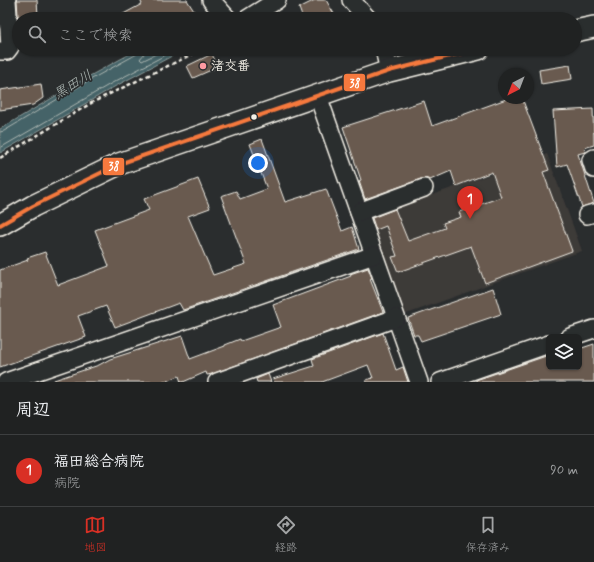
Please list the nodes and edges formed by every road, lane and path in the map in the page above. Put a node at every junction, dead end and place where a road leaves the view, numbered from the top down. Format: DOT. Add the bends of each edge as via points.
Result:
graph roads {
  1 [pos="8,0"];
  2 [pos="211,0"];
  3 [pos="277,0"];
  4 [pos="351,0"];
  5 [pos="222,12"];
  6 [pos="258,12"];
  7 [pos="362,12"];
  8 [pos="594,28"];
  9 [pos="582,30"];
  10 [pos="0,51"];
  11 [pos="189,56"];
  12 [pos="386,56"];
  13 [pos="450,56"];
  14 [pos="389,71"];
  15 [pos="318,96"];
  16 [pos="0,158"];
  17 [pos="594,158"];
  18 [pos="594,169"];
  19 [pos="424,188"];
  20 [pos="359,212"];
  21 [pos="0,225"];
  22 [pos="374,255"];
  23 [pos="396,318"];
  24 [pos="594,328"];
  25 [pos="578,334"];
  26 [pos="546,345"];
  27 [pos="6,382"];
  28 [pos="217,382"];
  29 [pos="419,382"];
  30 [pos="440,382"];
  1 -- 10 [label="street" via="10,47 7,51"];
  2 -- 5 [label="street"];
  3 -- 6 [label="street"];
  4 -- 7 [label="street"];
  8 -- 9 [label="main road"];
  11 -- 16 [label="path" via="93,102"];
  12 -- 14 [label="street"];
  13 -- 14 [label="main road"];
  14 -- 15 [label="main road"];
  15 -- 20 [label="street"];
  15 -- 21 [label="main road" via="119,164 32,206"];
  17 -- 18 [label="street" via="591,160"];
  19 -- 20 [label="street"];
  20 -- 22 [label="street"];
  22 -- 23 [label="street"];
  22 -- 27 [label="street"];
  23 -- 28 [label="street"];
  23 -- 29 [label="street"];
  24 -- 25 [label="street"];
  26 -- 30 [label="street"];
}
